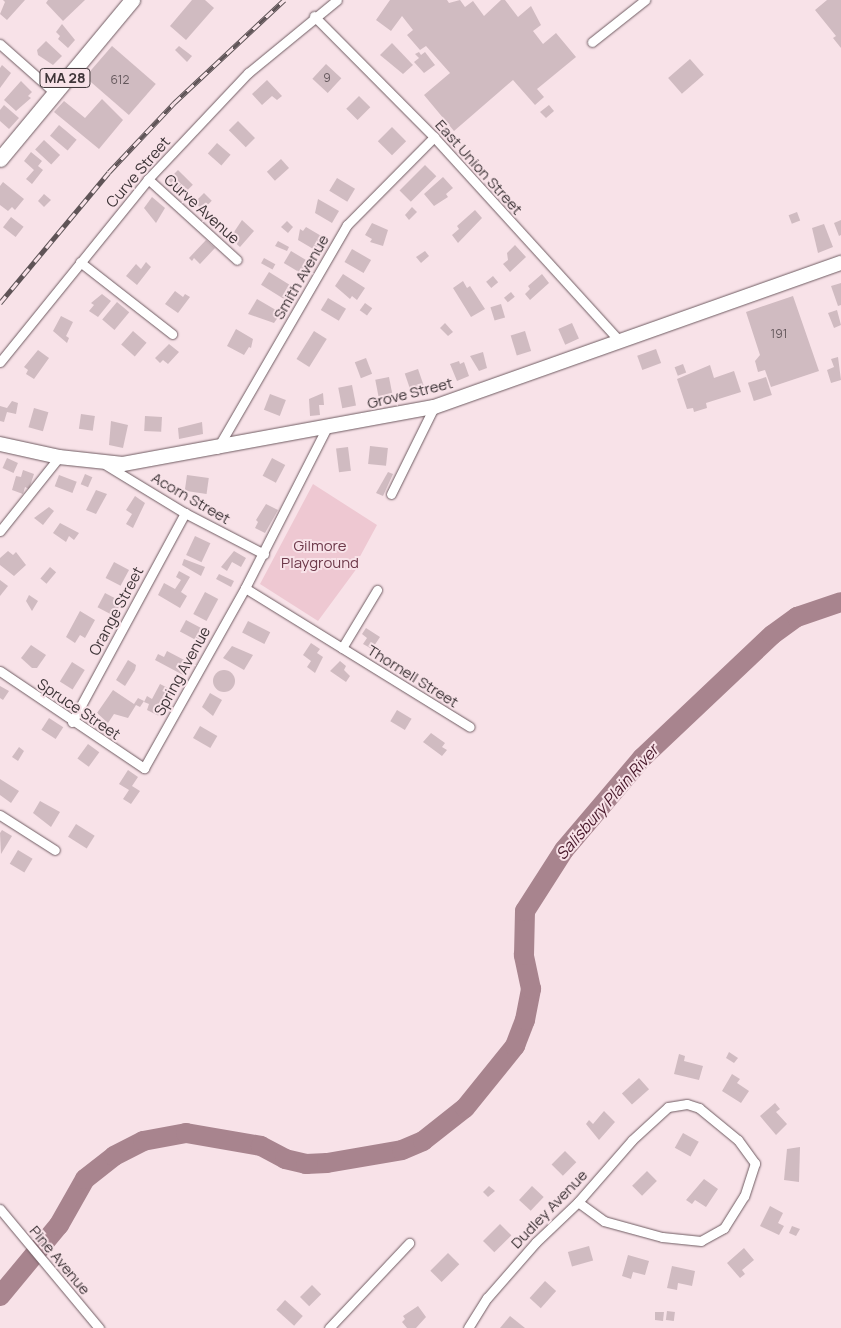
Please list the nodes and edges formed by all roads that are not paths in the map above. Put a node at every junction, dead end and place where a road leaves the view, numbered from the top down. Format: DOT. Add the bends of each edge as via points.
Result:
graph roads {
  1 [pos="132,0"];
  2 [pos="337,0"];
  3 [pos="645,0"];
  4 [pos="314,16"];
  5 [pos="592,42"];
  6 [pos="0,44"];
  7 [pos="53,91"];
  8 [pos="434,137"];
  9 [pos="0,158"];
  10 [pos="148,179"];
  11 [pos="237,260"];
  12 [pos="80,262"];
  13 [pos="841,263"];
  14 [pos="172,334"];
  15 [pos="619,340"];
  16 [pos="0,362"];
  17 [pos="434,407"];
  18 [pos="326,428"];
  19 [pos="0,444"];
  20 [pos="217,449"];
  21 [pos="59,457"];
  22 [pos="106,464"];
  23 [pos="391,494"];
  24 [pos="185,513"];
  25 [pos="0,531"];
  26 [pos="264,554"];
  27 [pos="245,588"];
  28 [pos="377,590"];
  29 [pos="342,648"];
  30 [pos="0,671"];
  31 [pos="72,722"];
  32 [pos="470,727"];
  33 [pos="144,768"];
  34 [pos="0,815"];
  35 [pos="55,850"];
  36 [pos="578,1202"];
  37 [pos="0,1209"];
  38 [pos="409,1242"];
  39 [pos="99,1328"];
  40 [pos="329,1328"];
  41 [pos="468,1328"];
  1 -- 7 [label="main road, MA 28"];
  2 -- 4 [label="street, Curve Street"];
  3 -- 5 [label="street"];
  4 -- 8 [label="street, East Union Street"];
  4 -- 10 [label="street, Curve Street" via="248,73"];
  6 -- 7 [label="street"];
  7 -- 9 [label="main road, MA 28"];
  8 -- 15 [label="street, East Union Street"];
  8 -- 20 [label="street, Smith Avenue" via="347,225"];
  10 -- 11 [label="street, Curve Avenue"];
  10 -- 12 [label="street, Curve Street"];
  12 -- 14 [label="street"];
  12 -- 16 [label="street, Curve Street"];
  13 -- 15 [label="main road, Grove Street"];
  15 -- 17 [label="main road, Grove Street"];
  17 -- 18 [label="main road, Grove Street"];
  17 -- 23 [label="street"];
  18 -- 20 [label="main road, Grove Street"];
  18 -- 26 [label="street, Spring Avenue"];
  19 -- 21 [label="main road, Grove Street"];
  20 -- 22 [label="main road, Grove Street"];
  21 -- 22 [label="main road, Grove Street"];
  21 -- 25 [label="street"];
  22 -- 24 [label="street, Acorn Street"];
  24 -- 26 [label="street, Acorn Street"];
  24 -- 31 [label="street, Orange Street"];
  26 -- 27 [label="street, Spring Avenue"];
  27 -- 29 [label="street"];
  27 -- 33 [label="street, Spring Avenue"];
  28 -- 29 [label="street"];
  29 -- 32 [label="street, Thornell Street"];
  30 -- 31 [label="street, Spruce Street"];
  31 -- 33 [label="street, Spruce Street"];
  34 -- 35 [label="street"];
  36 -- 36 [label="street, Dudley Avenue" via="657,1115 674,1105 699,1108 730,1132 752,1157 752,1178 724,1228 701,1241 679,1240 604,1221"];
  36 -- 41 [label="street, Dudley Avenue" via="498,1284"];
  37 -- 39 [label="street, Pine Avenue"];
  38 -- 40 [label="street"];
}
